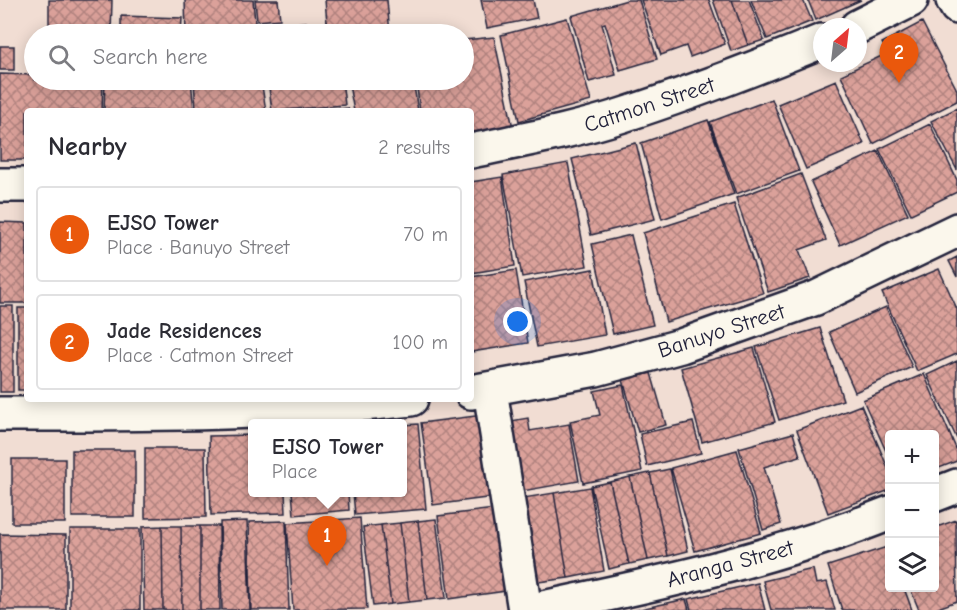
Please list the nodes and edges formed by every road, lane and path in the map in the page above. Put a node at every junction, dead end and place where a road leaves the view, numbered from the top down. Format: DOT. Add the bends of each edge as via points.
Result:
graph roads {
  1 [pos="911,0"];
  2 [pos="953,0"];
  3 [pos="957,7"];
  4 [pos="867,22"];
  5 [pos="813,45"];
  6 [pos="474,150"];
  7 [pos="0,185"];
  8 [pos="24,185"];
  9 [pos="957,230"];
  10 [pos="481,391"];
  11 [pos="387,402"];
  12 [pos="0,414"];
  13 [pos="957,486"];
  14 [pos="939,493"];
  15 [pos="885,515"];
  16 [pos="525,610"];
  17 [pos="532,610"];
  1 -- 4 [label="street"];
  2 -- 3 [label="street"];
  5 -- 6 [label="street, Catmon Street" via="622,115"];
  7 -- 8 [label="street"];
  9 -- 10 [label="street, Banuyo Street" via="816,298 681,346 596,369"];
  10 -- 16 [label="street"];
  11 -- 12 [label="street" via="210,414"];
  13 -- 14 [label="street"];
  15 -- 17 [label="street, Aranga Street" via="730,565"];
}
